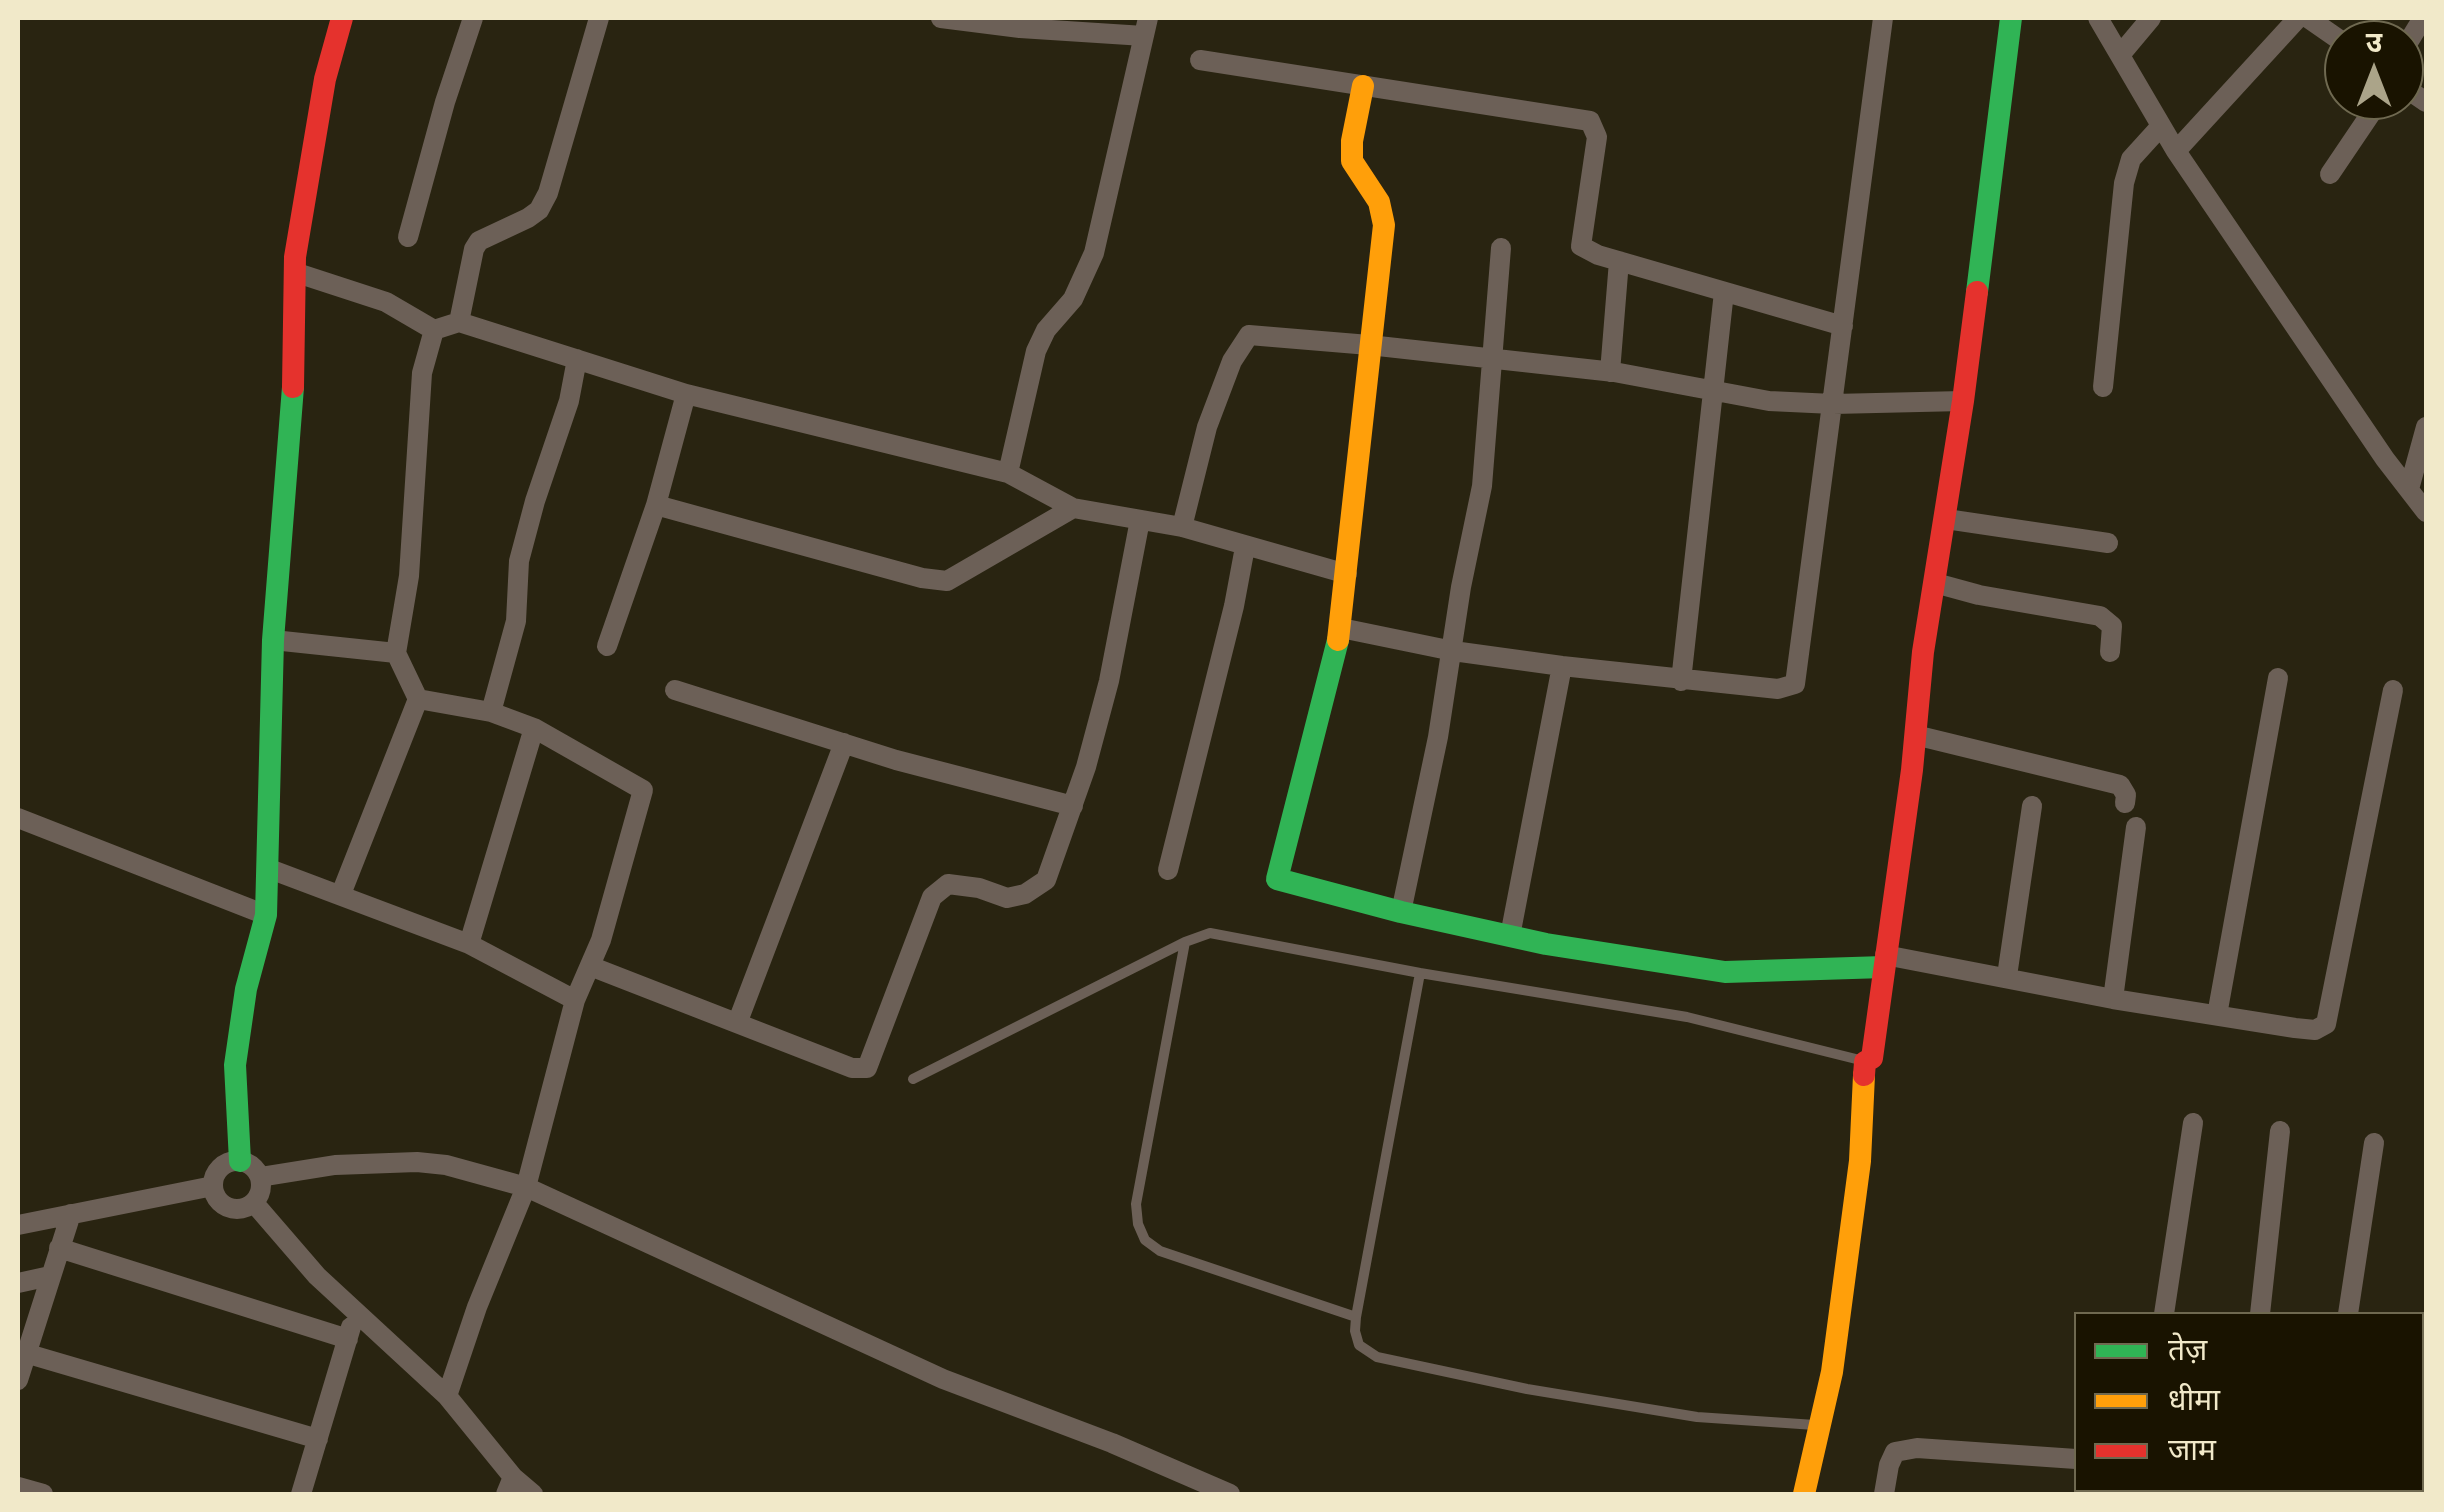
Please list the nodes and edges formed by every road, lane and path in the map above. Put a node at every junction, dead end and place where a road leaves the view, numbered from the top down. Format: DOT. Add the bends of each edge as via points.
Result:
graph roads {
  1 [pos="342,18"];
  2 [pos="473,18"];
  3 [pos="598,18"];
  4 [pos="941,18"];
  5 [pos="1883,18"];
  6 [pos="2012,18"];
  7 [pos="2098,18"];
  8 [pos="2151,18"];
  9 [pos="2298,18"];
  10 [pos="1022,23"];
  11 [pos="1146,27"];
  12 [pos="2120,55"];
  13 [pos="1200,60"];
  14 [pos="1363,86"];
  15 [pos="2366,120"];
  16 [pos="2161,126"];
  17 [pos="2176,151"];
  18 [pos="2330,174"];
  19 [pos="408,237"];
  20 [pos="1502,248"];
  21 [pos="1619,262"];
  22 [pos="294,272"];
  23 [pos="1724,292"];
  24 [pos="459,322"];
  25 [pos="1843,326"];
  26 [pos="434,330"];
  27 [pos="1369,345"];
  28 [pos="576,358"];
  29 [pos="1492,360"];
  30 [pos="1610,372"];
  31 [pos="2103,387"];
  32 [pos="1710,392"];
  33 [pos="686,394"];
  34 [pos="1962,401"];
  35 [pos="1832,404"];
  36 [pos="2426,428"];
  37 [pos="1008,473"];
  38 [pos="2409,489"];
  39 [pos="656,505"];
  40 [pos="1073,508"];
  41 [pos="2426,512"];
  42 [pos="1946,519"];
  43 [pos="1140,520"];
  44 [pos="1182,527"];
  45 [pos="2108,543"];
  46 [pos="1245,547"];
  47 [pos="1347,574"];
  48 [pos="1935,583"];
  49 [pos="1341,628"];
  50 [pos="273,640"];
  51 [pos="608,646"];
  52 [pos="1453,650"];
  53 [pos="2110,652"];
  54 [pos="396,653"];
  55 [pos="1562,666"];
  56 [pos="2278,678"];
  57 [pos="1682,680"];
  58 [pos="675,690"];
  59 [pos="2393,690"];
  60 [pos="418,699"];
  61 [pos="491,712"];
  62 [pos="534,728"];
  63 [pos="1915,735"];
  64 [pos="844,743"];
  65 [pos="2125,803"];
  66 [pos="1073,806"];
  67 [pos="2032,806"];
  68 [pos="18,818"];
  69 [pos="2136,827"];
  70 [pos="267,868"];
  71 [pos="1168,870"];
  72 [pos="341,894"];
  73 [pos="1401,912"];
  74 [pos="266,915"];
  75 [pos="1510,936"];
  76 [pos="1184,942"];
  77 [pos="469,944"];
  78 [pos="1885,961"];
  79 [pos="590,966"];
  80 [pos="1420,972"];
  81 [pos="2006,976"];
  82 [pos="2114,999"];
  83 [pos="575,1000"];
  84 [pos="2218,1014"];
  85 [pos="738,1021"];
  86 [pos="1865,1062"];
  87 [pos="913,1079"];
  88 [pos="2193,1122"];
  89 [pos="2280,1131"];
  90 [pos="2374,1143"];
  91 [pos="240,1161"];
  92 [pos="260,1178"];
  93 [pos="213,1186"];
  94 [pos="526,1187"];
  95 [pos="254,1203"];
  96 [pos="71,1214"];
  97 [pos="18,1224"];
  98 [pos="59,1248"];
  99 [pos="50,1276"];
  100 [pos="18,1283"];
  101 [pos="356,1311"];
  102 [pos="2164,1312"];
  103 [pos="2260,1312"];
  104 [pos="2348,1312"];
  105 [pos="1356,1318"];
  106 [pos="348,1339"];
  107 [pos="21,1354"];
  108 [pos="18,1380"];
  109 [pos="446,1396"];
  110 [pos="1819,1426"];
  111 [pos="318,1439"];
  112 [pos="2074,1458"];
  113 [pos="510,1486"];
  114 [pos="18,1487"];
  115 [pos="44,1494"];
  116 [pos="302,1494"];
  117 [pos="533,1494"];
  118 [pos="1230,1494"];
  119 [pos="1804,1494"];
  120 [pos="1884,1494"];
  1 -- 22 [label="street" via="312,146"];
  2 -- 19 [label="street"];
  3 -- 24 [label="street" via="548,192 528,218 479,241"];
  4 -- 10 [label="street"];
  5 -- 25 [label="street"];
  6 -- 34 [label="street"];
  7 -- 12 [label="street"];
  8 -- 12 [label="street"];
  9 -- 17 [label="street"];
  10 -- 11 [label="street"];
  11 -- 37 [label="street" via="1094,252 1036,351"];
  12 -- 16 [label="street"];
  13 -- 14 [label="street"];
  14 -- 21 [label="street" via="1590,122 1597,138 1582,246"];
  14 -- 27 [label="street" via="1352,161 1379,202 1384,225"];
  15 -- 18 [label="street"];
  16 -- 17 [label="street"];
  16 -- 31 [label="street" via="2131,159 2124,184"];
  17 -- 38 [label="street"];
  20 -- 29 [label="street"];
  21 -- 23 [label="street"];
  21 -- 30 [label="street"];
  22 -- 26 [label="street" via="386,302"];
  22 -- 50 [label="street"];
  23 -- 25 [label="street"];
  23 -- 32 [label="street"];
  24 -- 26 [label="street"];
  24 -- 28 [label="street"];
  25 -- 35 [label="street"];
  26 -- 54 [label="street" via="422,372 409,576"];
  27 -- 29 [label="street"];
  27 -- 44 [label="street" via="1249,336 1207,427"];
  27 -- 47 [label="street"];
  28 -- 33 [label="street"];
  28 -- 61 [label="street" via="520,561 516,621"];
  29 -- 30 [label="street"];
  29 -- 52 [label="street" via="1482,486"];
  30 -- 32 [label="street"];
  32 -- 35 [label="street"];
  32 -- 57 [label="street"];
  33 -- 37 [label="street"];
  33 -- 39 [label="street"];
  34 -- 35 [label="street"];
  34 -- 42 [label="street"];
  35 -- 57 [label="street" via="1795,684 1778,690"];
  36 -- 38 [label="street"];
  37 -- 40 [label="street"];
  38 -- 41 [label="street"];
  39 -- 40 [label="street" via="946,581"];
  39 -- 51 [label="street"];
  40 -- 43 [label="street"];
  42 -- 45 [label="street"];
  42 -- 48 [label="street"];
  43 -- 44 [label="street"];
  43 -- 66 [label="street" via="1110,680"];
  44 -- 46 [label="street"];
  46 -- 47 [label="street"];
  46 -- 71 [label="street"];
  47 -- 49 [label="street"];
  48 -- 53 [label="street" via="2100,616 2112,626"];
  48 -- 63 [label="street"];
  49 -- 52 [label="street"];
  49 -- 73 [label="street" via="1277,878"];
  50 -- 54 [label="street"];
  50 -- 70 [label="street"];
  52 -- 55 [label="street"];
  52 -- 73 [label="street"];
  54 -- 60 [label="street"];
  55 -- 57 [label="street"];
  55 -- 75 [label="street"];
  56 -- 84 [label="street"];
  58 -- 64 [label="street"];
  59 -- 84 [label="street" via="2326,1024 2315,1030"];
  60 -- 61 [label="street"];
  60 -- 72 [label="street"];
  61 -- 62 [label="street"];
  62 -- 77 [label="street"];
  62 -- 79 [label="street" via="644,790"];
  63 -- 65 [label="street" via="2120,785"];
  63 -- 78 [label="street"];
  64 -- 66 [label="street"];
  64 -- 85 [label="street"];
  66 -- 85 [label="street" via="1046,880 1025,894 1007,898 948,884 932,897 867,1068 852,1068"];
  67 -- 81 [label="street"];
  68 -- 74 [label="street"];
  69 -- 82 [label="street"];
  70 -- 72 [label="street"];
  70 -- 74 [label="street"];
  72 -- 77 [label="street"];
  73 -- 75 [label="street"];
  74 -- 91 [label="street" via="235,1065"];
  75 -- 78 [label="street" via="1726,972"];
  76 -- 80 [label="lane" via="1228,935"];
  76 -- 87 [label="lane"];
  76 -- 105 [label="lane" via="1136,1204 1145,1240 1160,1251"];
  77 -- 83 [label="street"];
  78 -- 81 [label="street"];
  78 -- 86 [label="street" via="1872,1058"];
  79 -- 83 [label="street"];
  79 -- 85 [label="street"];
  80 -- 86 [label="lane" via="1687,1016"];
  80 -- 105 [label="lane"];
  81 -- 82 [label="street"];
  82 -- 84 [label="street"];
  83 -- 94 [label="street"];
  86 -- 110 [label="street" via="1860,1161"];
  88 -- 102 [label="street"];
  89 -- 103 [label="street"];
  90 -- 104 [label="street"];
  91 -- 92 [label="street"];
  91 -- 93 [label="street" via="220,1167"];
  92 -- 94 [label="street" via="417,1162"];
  92 -- 95 [label="street"];
  93 -- 95 [label="street" via="218,1200 232,1208"];
  93 -- 96 [label="street"];
  94 -- 109 [label="street"];
  94 -- 118 [label="street" via="942,1379"];
  95 -- 101 [label="street" via="316,1276"];
  96 -- 97 [label="street"];
  96 -- 98 [label="street"];
  98 -- 99 [label="street"];
  98 -- 106 [label="street"];
  99 -- 100 [label="street"];
  99 -- 107 [label="street"];
  101 -- 106 [label="street"];
  101 -- 109 [label="street"];
  105 -- 110 [label="lane" via="1359,1346 1377,1357 1697,1417"];
  106 -- 111 [label="street"];
  107 -- 108 [label="street"];
  107 -- 111 [label="street"];
  109 -- 113 [label="street"];
  110 -- 119 [label="street"];
  111 -- 116 [label="street"];
  112 -- 120 [label="street" via="1895,1452"];
  113 -- 117 [label="street"];
  114 -- 115 [label="street"];
}
